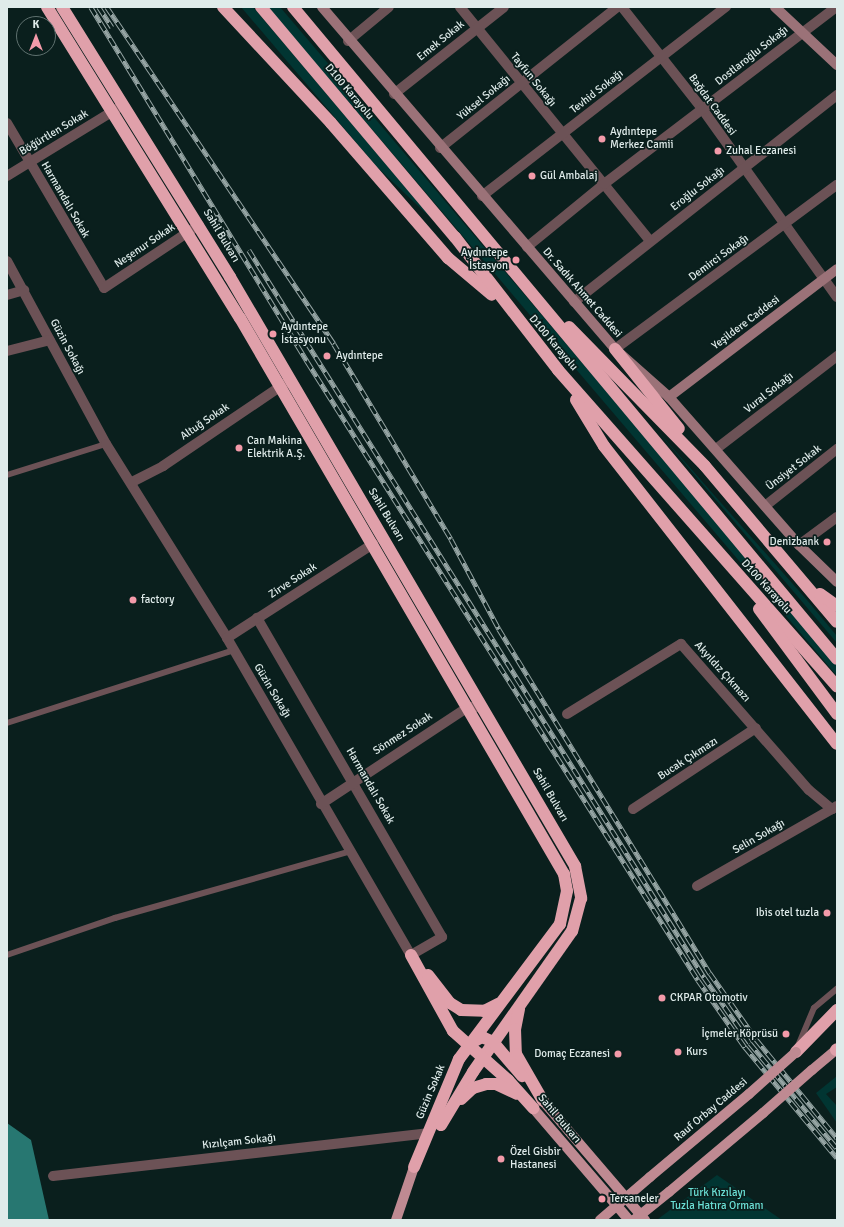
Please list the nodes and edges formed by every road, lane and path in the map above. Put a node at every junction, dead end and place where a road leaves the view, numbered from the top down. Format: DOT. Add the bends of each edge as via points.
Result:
graph roads {
  1 [pos="48,7"];
  2 [pos="62,7"];
  3 [pos="223,7"];
  4 [pos="261,7"];
  5 [pos="293,7"];
  6 [pos="302,7"];
  7 [pos="322,7"];
  8 [pos="389,7"];
  9 [pos="460,7"];
  10 [pos="504,7"];
  11 [pos="617,7"];
  12 [pos="622,7"];
  13 [pos="726,7"];
  14 [pos="775,7"];
  15 [pos="836,7"];
  16 [pos="477,28"];
  17 [pos="803,32"];
  18 [pos="348,41"];
  19 [pos="660,58"];
  20 [pos="837,65"];
  21 [pos="354,80"];
  22 [pos="521,84"];
  23 [pos="394,94"];
  24 [pos="837,95"];
  25 [pos="118,108"];
  26 [pos="703,110"];
  27 [pos="7,123"];
  28 [pos="561,134"];
  29 [pos="440,148"];
  30 [pos="30,162"];
  31 [pos="742,169"];
  32 [pos="7,176"];
  33 [pos="604,184"];
  34 [pos="837,186"];
  35 [pos="482,196"];
  36 [pos="199,224"];
  37 [pos="784,225"];
  38 [pos="187,232"];
  39 [pos="650,241"];
  40 [pos="527,247"];
  41 [pos="7,261"];
  42 [pos="837,269"];
  43 [pos="517,276"];
  44 [pos="824,279"];
  45 [pos="104,288"];
  46 [pos="24,290"];
  47 [pos="7,295"];
  48 [pos="837,297"];
  49 [pos="574,302"];
  50 [pos="506,308"];
  51 [pos="50,340"];
  52 [pos="615,349"];
  53 [pos="7,351"];
  54 [pos="837,356"];
  55 [pos="558,370"];
  56 [pos="290,380"];
  57 [pos="278,388"];
  58 [pos="669,397"];
  59 [pos="106,444"];
  60 [pos="716,449"];
  61 [pos="837,449"];
  62 [pos="705,466"];
  63 [pos="7,475"];
  64 [pos="132,482"];
  65 [pos="765,506"];
  66 [pos="837,517"];
  67 [pos="698,531"];
  68 [pos="372,544"];
  69 [pos="799,545"];
  70 [pos="837,582"];
  71 [pos="811,589"];
  72 [pos="837,606"];
  73 [pos="257,618"];
  74 [pos="837,622"];
  75 [pos="227,638"];
  76 [pos="234,650"];
  77 [pos="837,659"];
  78 [pos="837,687"];
  79 [pos="468,707"];
  80 [pos="567,714"];
  81 [pos="836,714"];
  82 [pos="7,723"];
  83 [pos="496,726"];
  84 [pos="756,728"];
  85 [pos="837,744"];
  86 [pos="354,781"];
  87 [pos="321,804"];
  88 [pos="835,807"];
  89 [pos="633,809"];
  90 [pos="349,852"];
  91 [pos="696,886"];
  92 [pos="7,955"];
  93 [pos="411,955"];
  94 [pos="837,989"];
  95 [pos="525,995"];
  96 [pos="506,996"];
  97 [pos="837,1010"];
  98 [pos="837,1018"];
  99 [pos="479,1030"];
  100 [pos="493,1042"];
  101 [pos="467,1047"];
  102 [pos="837,1049"];
  103 [pos="796,1052"];
  104 [pos="482,1059"];
  105 [pos="538,1105"];
  106 [pos="441,1125"];
  107 [pos="428,1133"];
  108 [pos="414,1167"];
  109 [pos="53,1176"];
  110 [pos="396,1220"];
  111 [pos="600,1220"];
  112 [pos="629,1220"];
  113 [pos="634,1220"];
  114 [pos="646,1220"];
  1 -- 25 [label="highway, Sahil Bulvarı"];
  2 -- 25 [label="highway, Sahil Bulvarı"];
  3 -- 50 [label="highway" via="331,123 448,258"];
  4 -- 50 [label="highway, D100 Karayolu" via="455,237"];
  5 -- 21 [label="highway, D100 Karayolu"];
  6 -- 21 [label="highway"];
  7 -- 18 [label="main road, Dr. Sadık Ahmet Caddesi"];
  8 -- 18 [label="street"];
  9 -- 16 [label="street, Tayfun Sokağı"];
  10 -- 16 [label="street, Emek Sokak"];
  11 -- 22 [label="street, Yüksel Sokağı"];
  12 -- 19 [label="street, Bağdat Caddesi"];
  13 -- 19 [label="street, Tevhid Sokağı"];
  14 -- 17 [label="main road"];
  15 -- 17 [label="street, Dostlaroğlu Sokağı"];
  16 -- 22 [label="street, Tayfun Sokağı"];
  16 -- 23 [label="street, Emek Sokak"];
  17 -- 20 [label="main road"];
  17 -- 26 [label="street, Dostlaroğlu Sokağı"];
  18 -- 23 [label="main road, Dr. Sadık Ahmet Caddesi"];
  19 -- 26 [label="street, Bağdat Caddesi"];
  19 -- 28 [label="street, Tevhid Sokağı"];
  21 -- 43 [label="highway, D100 Karayolu"];
  22 -- 28 [label="street, Tayfun Sokağı"];
  22 -- 29 [label="street, Yüksel Sokağı"];
  23 -- 29 [label="main road, Dr. Sadık Ahmet Caddesi"];
  24 -- 31 [label="street, Eroğlu Sokağı"];
  25 -- 30 [label="street, Böğürtlen Sokak"];
  25 -- 36 [label="highway, Sahil Bulvarı"];
  25 -- 38 [label="highway, Sahil Bulvarı"];
  26 -- 31 [label="street, Bağdat Caddesi"];
  26 -- 33 [label="street, Dostlaroğlu Sokağı"];
  27 -- 30 [label="street, Harmandalı Sokak"];
  28 -- 33 [label="street, Tayfun Sokağı"];
  28 -- 35 [label="street, Tevhid Sokağı"];
  29 -- 35 [label="main road, Dr. Sadık Ahmet Caddesi"];
  30 -- 32 [label="street, Böğürtlen Sokak"];
  30 -- 45 [label="street, Harmandalı Sokak"];
  31 -- 37 [label="street, Bağdat Caddesi"];
  31 -- 39 [label="street, Eroğlu Sokağı"];
  33 -- 39 [label="street, Tayfun Sokağı"];
  33 -- 40 [label="street, Dostlaroğlu Sokağı"];
  34 -- 37 [label="street, Demirci Sokağı"];
  35 -- 40 [label="main road, Dr. Sadık Ahmet Caddesi"];
  36 -- 38 [label="street, Neşenur Sokak"];
  36 -- 56 [label="highway, Sahil Bulvarı"];
  37 -- 44 [label="street, Bağdat Caddesi"];
  37 -- 52 [label="street, Demirci Sokağı"];
  38 -- 45 [label="street, Neşenur Sokak"];
  38 -- 57 [label="highway, Sahil Bulvarı"];
  39 -- 49 [label="street, Eroğlu Sokağı"];
  40 -- 49 [label="main road, Dr. Sadık Ahmet Caddesi"];
  41 -- 46 [label="street, Güzin Sokağı"];
  42 -- 44 [label="main road, Yeşildere Caddesi"];
  43 -- 62 [label="highway"];
  43 -- 77 [label="highway, D100 Karayolu"];
  44 -- 48 [label="street, Bağdat Caddesi"];
  44 -- 58 [label="main road, Yeşildere Caddesi"];
  46 -- 47 [label="street"];
  46 -- 51 [label="street, Güzin Sokağı"];
  49 -- 52 [label="main road, Dr. Sadık Ahmet Caddesi"];
  50 -- 55 [label="highway, D100 Karayolu"];
  51 -- 53 [label="street"];
  51 -- 59 [label="street, Güzin Sokağı"];
  52 -- 58 [label="main road, Dr. Sadık Ahmet Caddesi"];
  52 -- 62 [label="highway" via="660,403"];
  54 -- 60 [label="street, Vural Sokağı"];
  55 -- 67 [label="highway, D100 Karayolu"];
  55 -- 85 [label="highway" via="604,446"];
  56 -- 57 [label="street, Altuğ Sokak"];
  56 -- 83 [label="highway, Sahil Bulvarı"];
  57 -- 64 [label="street, Altuğ Sokak" via="163,466"];
  57 -- 68 [label="highway, Sahil Bulvarı"];
  58 -- 60 [label="main road, Dr. Sadık Ahmet Caddesi"];
  59 -- 63 [label="lane"];
  59 -- 64 [label="street, Güzin Sokağı"];
  60 -- 65 [label="main road, Dr. Sadık Ahmet Caddesi"];
  61 -- 65 [label="street, Ünsiyet Sokak"];
  62 -- 71 [label="highway"];
  64 -- 75 [label="street, Güzin Sokağı"];
  65 -- 69 [label="main road, Dr. Sadık Ahmet Caddesi"];
  66 -- 69 [label="street"];
  67 -- 78 [label="highway, D100 Karayolu"];
  67 -- 81 [label="highway"];
  68 -- 73 [label="street, Zirve Sokak"];
  68 -- 79 [label="highway, Sahil Bulvarı"];
  69 -- 70 [label="main road, Dr. Sadık Ahmet Caddesi"];
  71 -- 72 [label="highway"];
  71 -- 74 [label="highway"];
  73 -- 75 [label="street, Zirve Sokak"];
  73 -- 86 [label="street, Harmandalı Sokak"];
  75 -- 76 [label="street, Güzin Sokağı"];
  76 -- 82 [label="lane"];
  76 -- 87 [label="street, Güzin Sokağı"];
  79 -- 83 [label="street" via="479,706"];
  79 -- 86 [label="street, Sönmez Sokak"];
  79 -- 96 [label="highway, Sahil Bulvarı" via="556,859 567,891 560,924"];
  80 -- 84 [label="street, Akyıldız Çıkmazı" via="681,644"];
  83 -- 95 [label="highway, Sahil Bulvarı" via="564,846 581,882 581,898 572,931"];
  84 -- 88 [label="street, Akyıldız Çıkmazı" via="809,790"];
  84 -- 89 [label="street, Bucak Çıkmazı"];
  86 -- 87 [label="street, Sönmez Sokak"];
  86 -- 93 [label="street, Harmandalı Sokak" via="442,937"];
  87 -- 90 [label="street, Güzin Sokağı"];
  88 -- 91 [label="street, Selin Sokağı"];
  90 -- 92 [label="lane" via="115,918"];
  90 -- 93 [label="street, Güzin Sokağı"];
  93 -- 96 [label="highway" via="450,1003 461,1010 484,1011 494,1007"];
  93 -- 101 [label="highway, Sahil Bulvarı" via="442,1014"];
  94 -- 103 [label="lane" via="814,1008 803,1028"];
  95 -- 100 [label="highway, Sahil Bulvarı"];
  95 -- 105 [label="highway" via="516,1018 516,1054"];
  96 -- 99 [label="highway, Sahil Bulvarı"];
  97 -- 103 [label="highway"];
  98 -- 103 [label="main road, Rauf Orbay Caddesi"];
  99 -- 101 [label="highway, Güzin Sokak"];
  100 -- 101 [label="highway" via="482,1037"];
  100 -- 104 [label="highway"];
  100 -- 105 [label="highway, Sahil Bulvarı"];
  101 -- 104 [label="highway, Sahil Bulvarı"];
  101 -- 107 [label="highway, Güzin Sokak"];
  102 -- 113 [label="main road, bridge"];
  103 -- 111 [label="main road, Rauf Orbay Caddesi, bridge"];
  104 -- 105 [label="highway, Sahil Bulvarı"];
  104 -- 106 [label="highway"];
  105 -- 106 [label="highway" via="512,1090 486,1084 473,1088 463,1096"];
  105 -- 112 [label="main road, Sahil Bulvarı"];
  105 -- 114 [label="main road, Sahil Bulvarı"];
  106 -- 108 [label="highway"];
  107 -- 108 [label="highway, Güzin Sokak"];
  107 -- 109 [label="street, Kızılçam Sokağı"];
  108 -- 110 [label="main road"];
}
